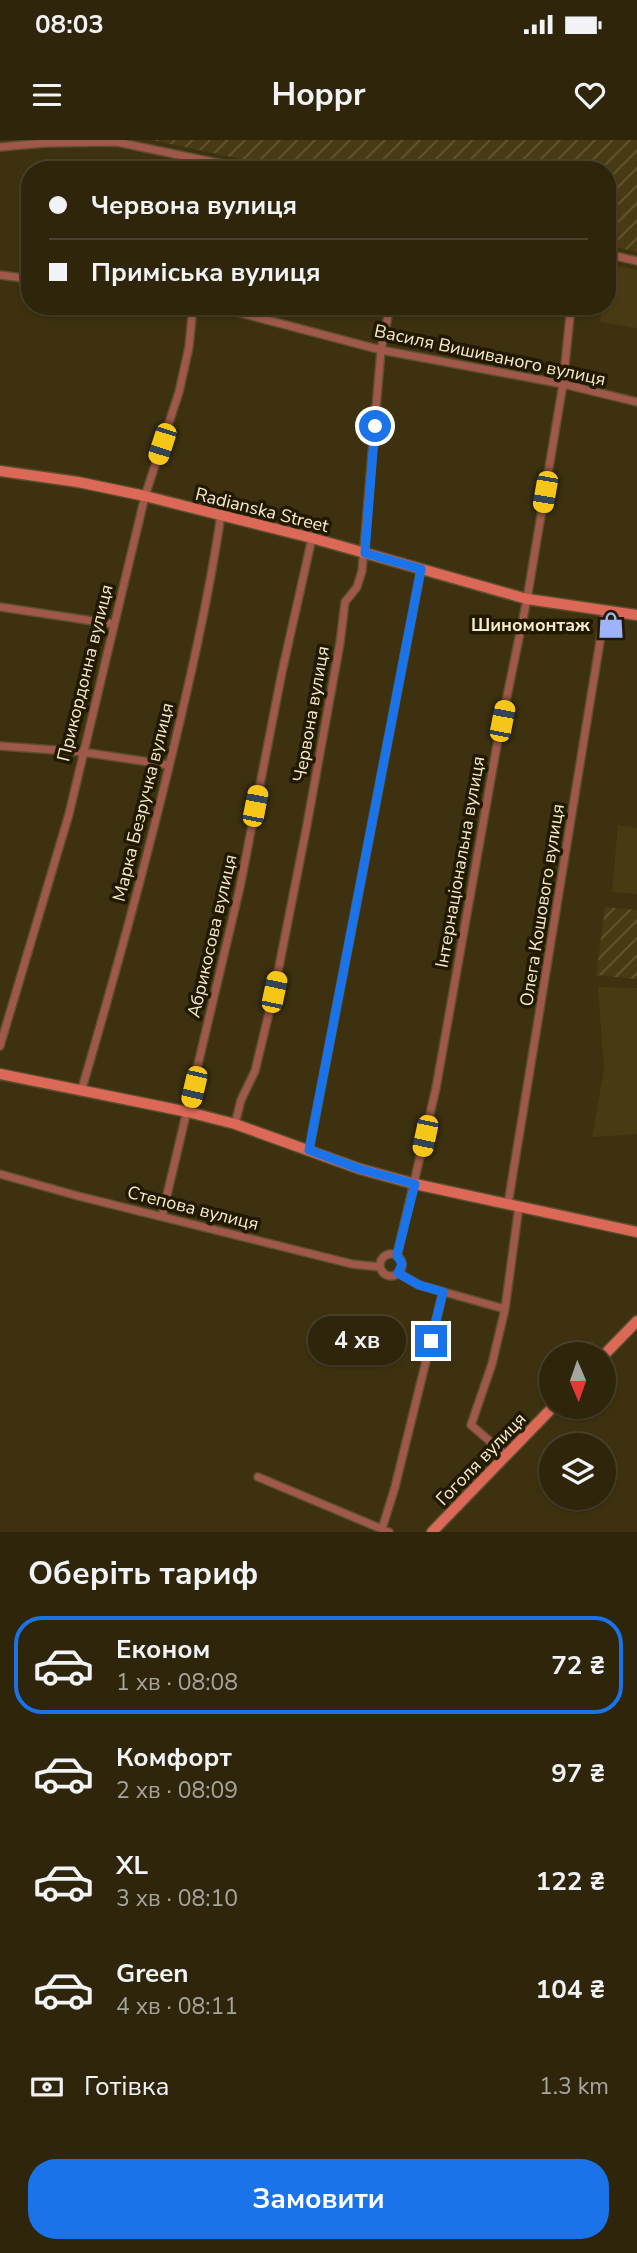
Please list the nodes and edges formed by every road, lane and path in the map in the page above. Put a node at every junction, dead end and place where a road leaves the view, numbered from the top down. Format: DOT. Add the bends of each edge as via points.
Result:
graph roads {
  1 [pos="0,146"];
  2 [pos="206,159"];
  3 [pos="214,161"];
  4 [pos="616,256"];
  5 [pos="637,261"];
  6 [pos="0,275"];
  7 [pos="21,278"];
  8 [pos="192,315"];
  9 [pos="248,315"];
  10 [pos="388,315"];
  11 [pos="570,315"];
  12 [pos="381,350"];
  13 [pos="563,384"];
  14 [pos="637,402"];
  15 [pos="0,471"];
  16 [pos="145,496"];
  17 [pos="221,515"];
  18 [pos="312,538"];
  19 [pos="365,553"];
  20 [pos="421,569"];
  21 [pos="527,599"];
  22 [pos="0,607"];
  23 [pos="605,611"];
  24 [pos="637,615"];
  25 [pos="113,624"];
  26 [pos="0,746"];
  27 [pos="82,752"];
  28 [pos="169,765"];
  29 [pos="0,1046"];
  30 [pos="0,1074"];
  31 [pos="81,1092"];
  32 [pos="188,1112"];
  33 [pos="235,1124"];
  34 [pos="309,1150"];
  35 [pos="0,1174"];
  36 [pos="415,1184"];
  37 [pos="514,1205"];
  38 [pos="162,1216"];
  39 [pos="637,1232"];
  40 [pos="397,1255"];
  41 [pos="380,1267"];
  42 [pos="398,1273"];
  43 [pos="443,1292"];
  44 [pos="505,1309"];
  45 [pos="637,1321"];
  46 [pos="616,1343"];
  47 [pos="541,1419"];
  48 [pos="506,1455"];
  49 [pos="258,1477"];
  50 [pos="386,1531"];
  51 [pos="432,1532"];
  1 -- 2 [label="street" via="117,142"];
  2 -- 3 [label="street"];
  4 -- 5 [label="street"];
  6 -- 7 [label="street"];
  8 -- 16 [label="street, Прикордонна вулиця" via="179,392"];
  9 -- 12 [label="street, Василя Вишиваного вулиця"];
  10 -- 12 [label="street, Червона вулиця"];
  11 -- 13 [label="street, Інтернаціональна вулиця"];
  12 -- 13 [label="street, Василя Вишиваного вулиця"];
  12 -- 19 [label="street, Червона вулиця"];
  13 -- 14 [label="street, Василя Вишиваного вулиця"];
  13 -- 21 [label="street, Інтернаціональна вулиця"];
  15 -- 16 [label="street, Radianska Street"];
  16 -- 17 [label="street, Radianska Street"];
  16 -- 25 [label="street, Прикордонна вулиця"];
  17 -- 18 [label="street, Radianska Street"];
  17 -- 28 [label="street, Марка Безручка вулиця"];
  18 -- 19 [label="street, Radianska Street"];
  18 -- 32 [label="street, Абрикосова вулиця"];
  19 -- 20 [label="street, Radianska Street"];
  19 -- 33 [label="street, Червона вулиця" via="357,587 345,602 265,1032 256,1071"];
  20 -- 21 [label="street, Radianska Street"];
  20 -- 34 [label="street"];
  21 -- 23 [label="street, Radianska Street"];
  21 -- 36 [label="street, Інтернаціональна вулиця"];
  22 -- 25 [label="street"];
  23 -- 24 [label="street, Radianska Street"];
  23 -- 37 [label="street, Олега Кошового вулиця"];
  25 -- 27 [label="street, Прикордонна вулиця"];
  26 -- 27 [label="street"];
  27 -- 28 [label="street"];
  27 -- 29 [label="street, Прикордонна вулиця" via="69,814"];
  28 -- 31 [label="street, Марка Безручка вулиця"];
  30 -- 31 [label="street"];
  31 -- 32 [label="street"];
  32 -- 33 [label="street"];
  32 -- 38 [label="street, Абрикосова вулиця"];
  33 -- 34 [label="street"];
  34 -- 36 [label="street"];
  35 -- 38 [label="street, Степова вулиця"];
  36 -- 37 [label="street"];
  36 -- 40 [label="street, Інтернаціональна вулиця"];
  37 -- 39 [label="street"];
  37 -- 44 [label="street, Олега Кошового вулиця"];
  38 -- 41 [label="street, Степова вулиця"];
  40 -- 41 [label="street" via="383,1256"];
  40 -- 42 [label="street" via="402,1264"];
  41 -- 42 [label="street" via="388,1275"];
  42 -- 43 [label="street"];
  43 -- 44 [label="street"];
  43 -- 50 [label="street"];
  44 -- 48 [label="street, Олега Кошового вулиця" via="471,1425"];
  45 -- 46 [label="street"];
  47 -- 48 [label="street, Гоголя вулиця"];
  48 -- 51 [label="street, Гоголя вулиця"];
  49 -- 50 [label="street"];
}
